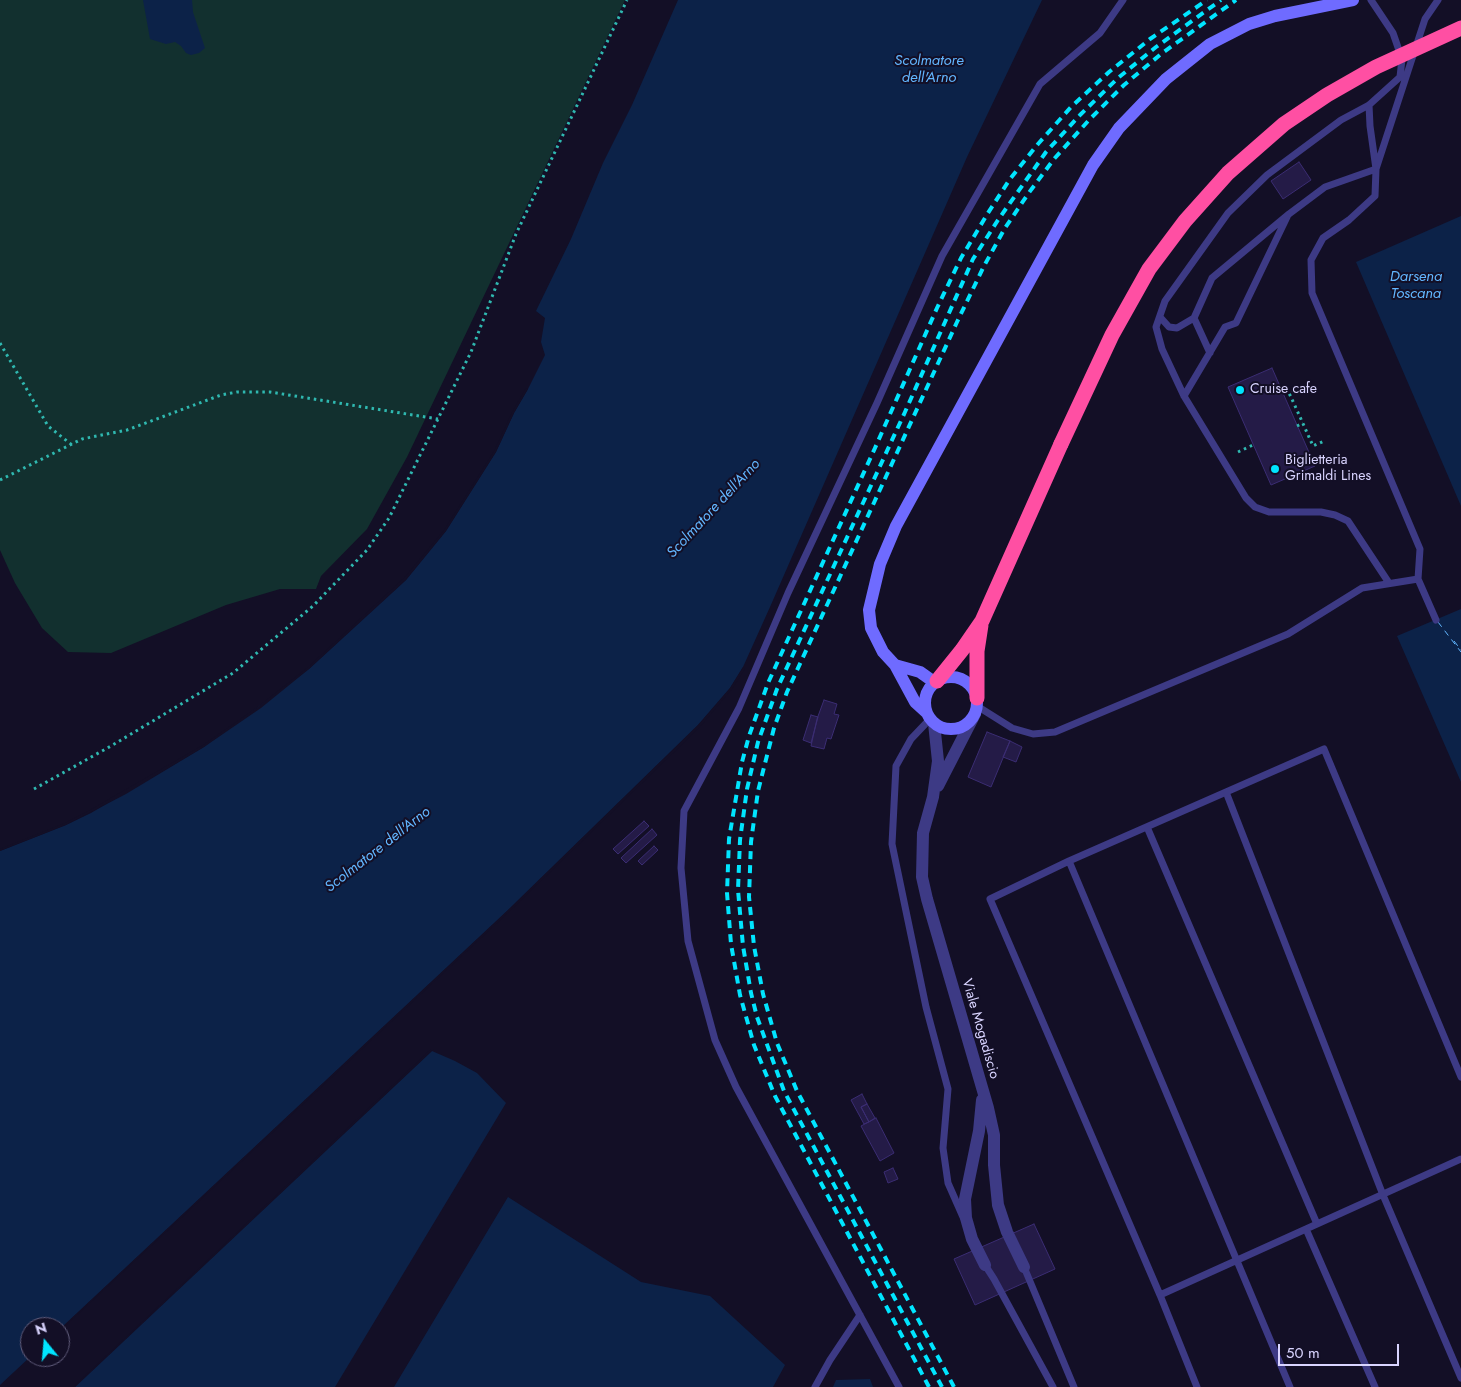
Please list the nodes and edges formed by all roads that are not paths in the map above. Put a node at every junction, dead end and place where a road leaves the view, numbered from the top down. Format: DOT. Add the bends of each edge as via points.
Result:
graph roads {
  1 [pos="1124,0"];
  2 [pos="1353,0"];
  3 [pos="1371,0"];
  4 [pos="1438,0"];
  5 [pos="1461,28"];
  6 [pos="1369,105"];
  7 [pos="1376,169"];
  8 [pos="1289,214"];
  9 [pos="1160,317"];
  10 [pos="1194,318"];
  11 [pos="1210,353"];
  12 [pos="1184,396"];
  13 [pos="1418,579"];
  14 [pos="1389,583"];
  15 [pos="1436,620"];
  16 [pos="982,621"];
  17 [pos="895,665"];
  18 [pos="936,681"];
  19 [pos="976,706"];
  20 [pos="930,718"];
  21 [pos="1226,792"];
  22 [pos="933,797"];
  23 [pos="1147,827"];
  24 [pos="1069,861"];
  25 [pos="1461,1077"];
  26 [pos="982,1090"];
  27 [pos="1461,1159"];
  28 [pos="1383,1194"];
  29 [pos="1317,1224"];
  30 [pos="1306,1229"];
  31 [pos="972,1239"];
  32 [pos="1236,1261"];
  33 [pos="985,1265"];
  34 [pos="1024,1267"];
  35 [pos="1160,1295"];
  36 [pos="860,1316"];
  37 [pos="1461,1378"];
  38 [pos="816,1387"];
  39 [pos="899,1387"];
  40 [pos="1053,1387"];
  41 [pos="1074,1387"];
  42 [pos="1197,1387"];
  43 [pos="1290,1387"];
  44 [pos="1375,1387"];
  1 -- 36 [label="lane" via="1100,33 1040,84 942,256 739,708 684,811 681,868 688,941 715,1040 736,1087"];
  2 -- 17 [label="street" via="1249,24 1210,44 1166,79 1119,128 1093,165 896,526 880,564 869,619 875,639"];
  3 -- 6 [label="lane" via="1393,33 1402,59 1400,78"];
  4 -- 7 [label="lane" via="1425,19"];
  5 -- 16 [label="highway, bridge" via="1376,67 1284,124 1228,173 1185,221 1149,269 1112,335"];
  6 -- 7 [label="lane"];
  6 -- 9 [label="lane" via="1342,120 1267,175 1228,213 1165,302"];
  7 -- 8 [label="lane" via="1325,187"];
  7 -- 13 [label="lane" via="1374,196 1349,220 1323,238 1311,260 1312,293 1420,549"];
  8 -- 10 [label="lane" via="1212,278"];
  8 -- 11 [label="lane" via="1236,323 1225,327"];
  9 -- 10 [label="lane" via="1169,327 1177,328"];
  9 -- 12 [label="lane" via="1156,327 1162,349"];
  10 -- 11 [label="lane"];
  11 -- 12 [label="lane"];
  12 -- 14 [label="lane" via="1246,498 1255,507 1269,512 1322,512 1348,521"];
  13 -- 14 [label="lane"];
  13 -- 15 [label="lane"];
  14 -- 19 [label="lane" via="1362,588 1288,634 1055,732 1033,734 1012,728"];
  16 -- 18 [label="highway"];
  16 -- 19 [label="highway"];
  17 -- 18 [label="street" via="920,672"];
  17 -- 20 [label="street" via="915,702"];
  18 -- 19 [label="street" via="953,677 968,683 974,690"];
  18 -- 20 [label="street, Viale Mogadiscio" via="926,696"];
  19 -- 20 [label="street" via="970,720 956,728 941,727"];
  19 -- 22 [label="street, Viale Mogadiscio"];
  20 -- 22 [label="street, Viale Mogadiscio" via="938,753"];
  20 -- 31 [label="lane" via="911,739 896,766 892,844 926,1007 948,1089 943,1148 948,1183"];
  21 -- 23 [label="lane"];
  21 -- 25 [label="lane" via="1324,749"];
  21 -- 28 [label="lane"];
  22 -- 26 [label="street, Viale Mogadiscio" via="924,833 922,877"];
  23 -- 24 [label="lane"];
  23 -- 29 [label="lane"];
  24 -- 32 [label="lane"];
  24 -- 35 [label="lane" via="990,899"];
  26 -- 31 [label="street" via="979,1131 965,1199"];
  26 -- 34 [label="street, Viale Mogadiscio" via="994,1135 998,1206"];
  27 -- 28 [label="lane"];
  28 -- 29 [label="lane"];
  28 -- 37 [label="lane"];
  29 -- 30 [label="lane"];
  30 -- 32 [label="lane"];
  30 -- 44 [label="lane"];
  31 -- 33 [label="street"];
  32 -- 35 [label="lane"];
  32 -- 43 [label="lane"];
  33 -- 40 [label="lane"];
  34 -- 41 [label="lane"];
  35 -- 42 [label="lane"];
  36 -- 38 [label="lane"];
  36 -- 39 [label="lane"];
}
